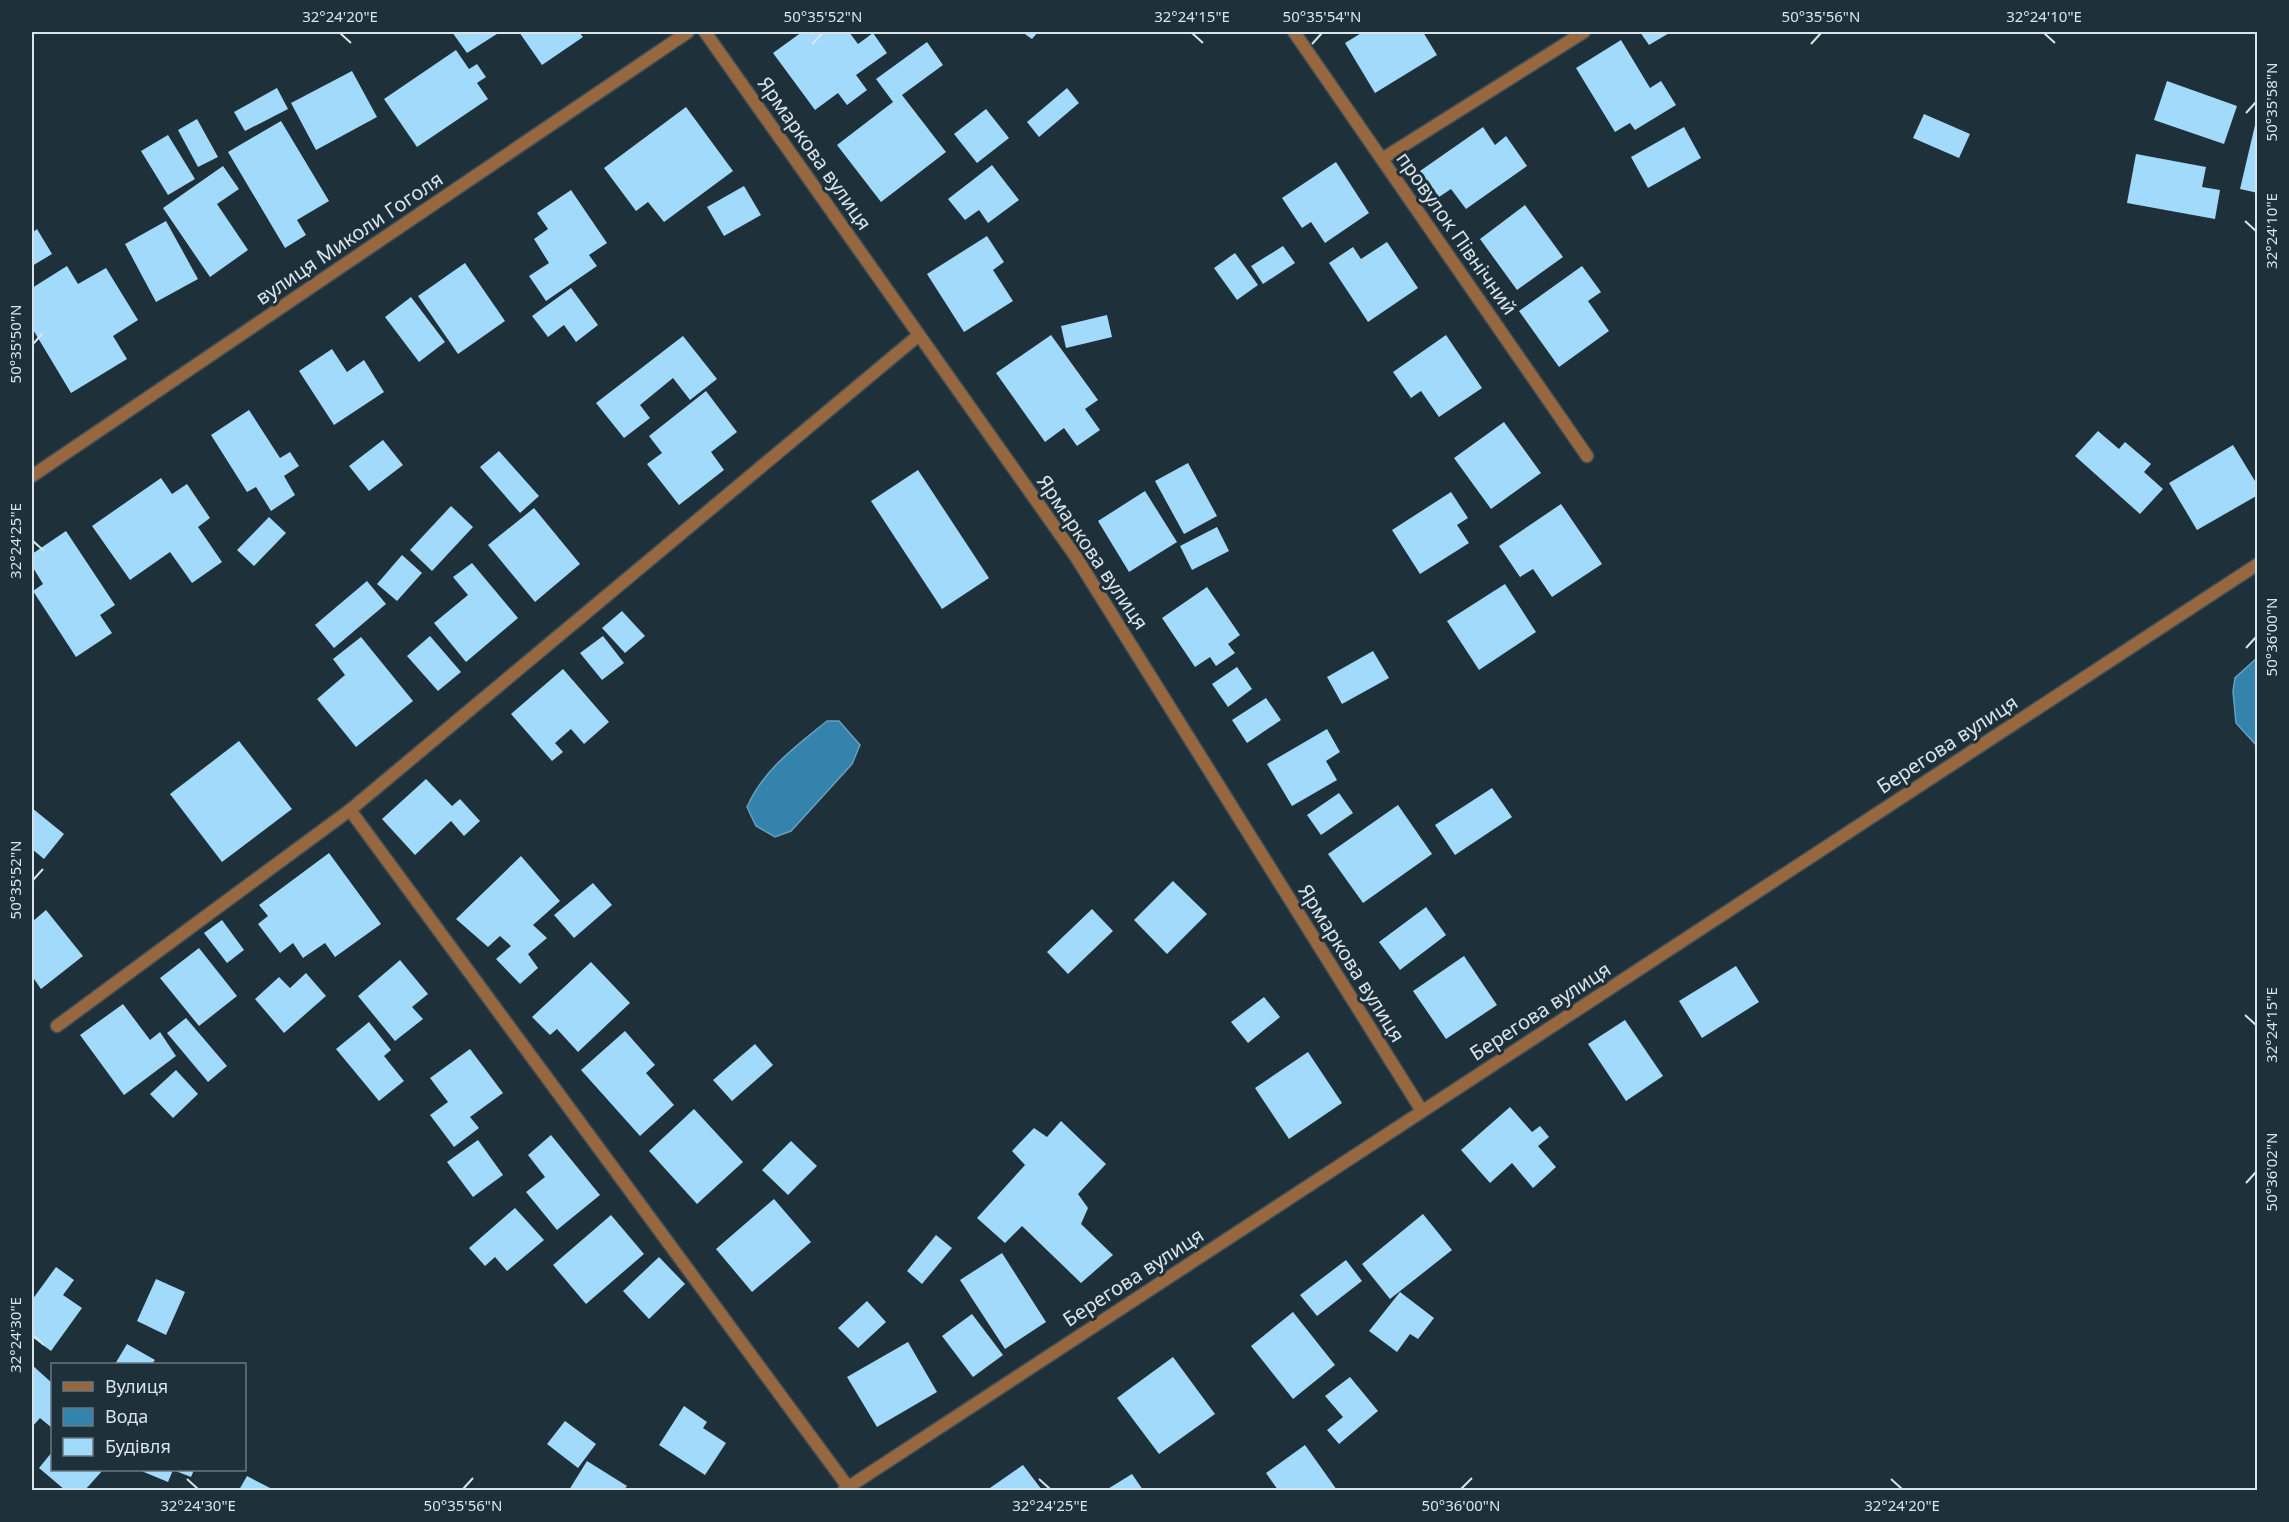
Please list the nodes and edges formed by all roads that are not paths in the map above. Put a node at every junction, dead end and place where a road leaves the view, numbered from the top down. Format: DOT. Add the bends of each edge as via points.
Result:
graph roads {
  1 [pos="688,32"];
  2 [pos="705,32"];
  3 [pos="1294,32"];
  4 [pos="1584,32"];
  5 [pos="1382,159"];
  6 [pos="919,335"];
  7 [pos="1587,456"];
  8 [pos="32,476"];
  9 [pos="2258,564"];
  10 [pos="350,810"];
  11 [pos="57,1026"];
  12 [pos="1422,1112"];
  13 [pos="846,1489"];
  1 -- 8 [label="street, вулиця Миколи Гоголя"];
  2 -- 6 [label="street, Ярмаркова вулиця"];
  3 -- 5 [label="street, провулок Північний"];
  4 -- 5 [label="street"];
  5 -- 7 [label="street, провулок Північний"];
  6 -- 10 [label="street"];
  6 -- 12 [label="street, Ярмаркова вулиця" via="1076,557"];
  9 -- 12 [label="street, Берегова вулиця"];
  10 -- 11 [label="street"];
  10 -- 13 [label="street"];
  12 -- 13 [label="street, Берегова вулиця"];
}
